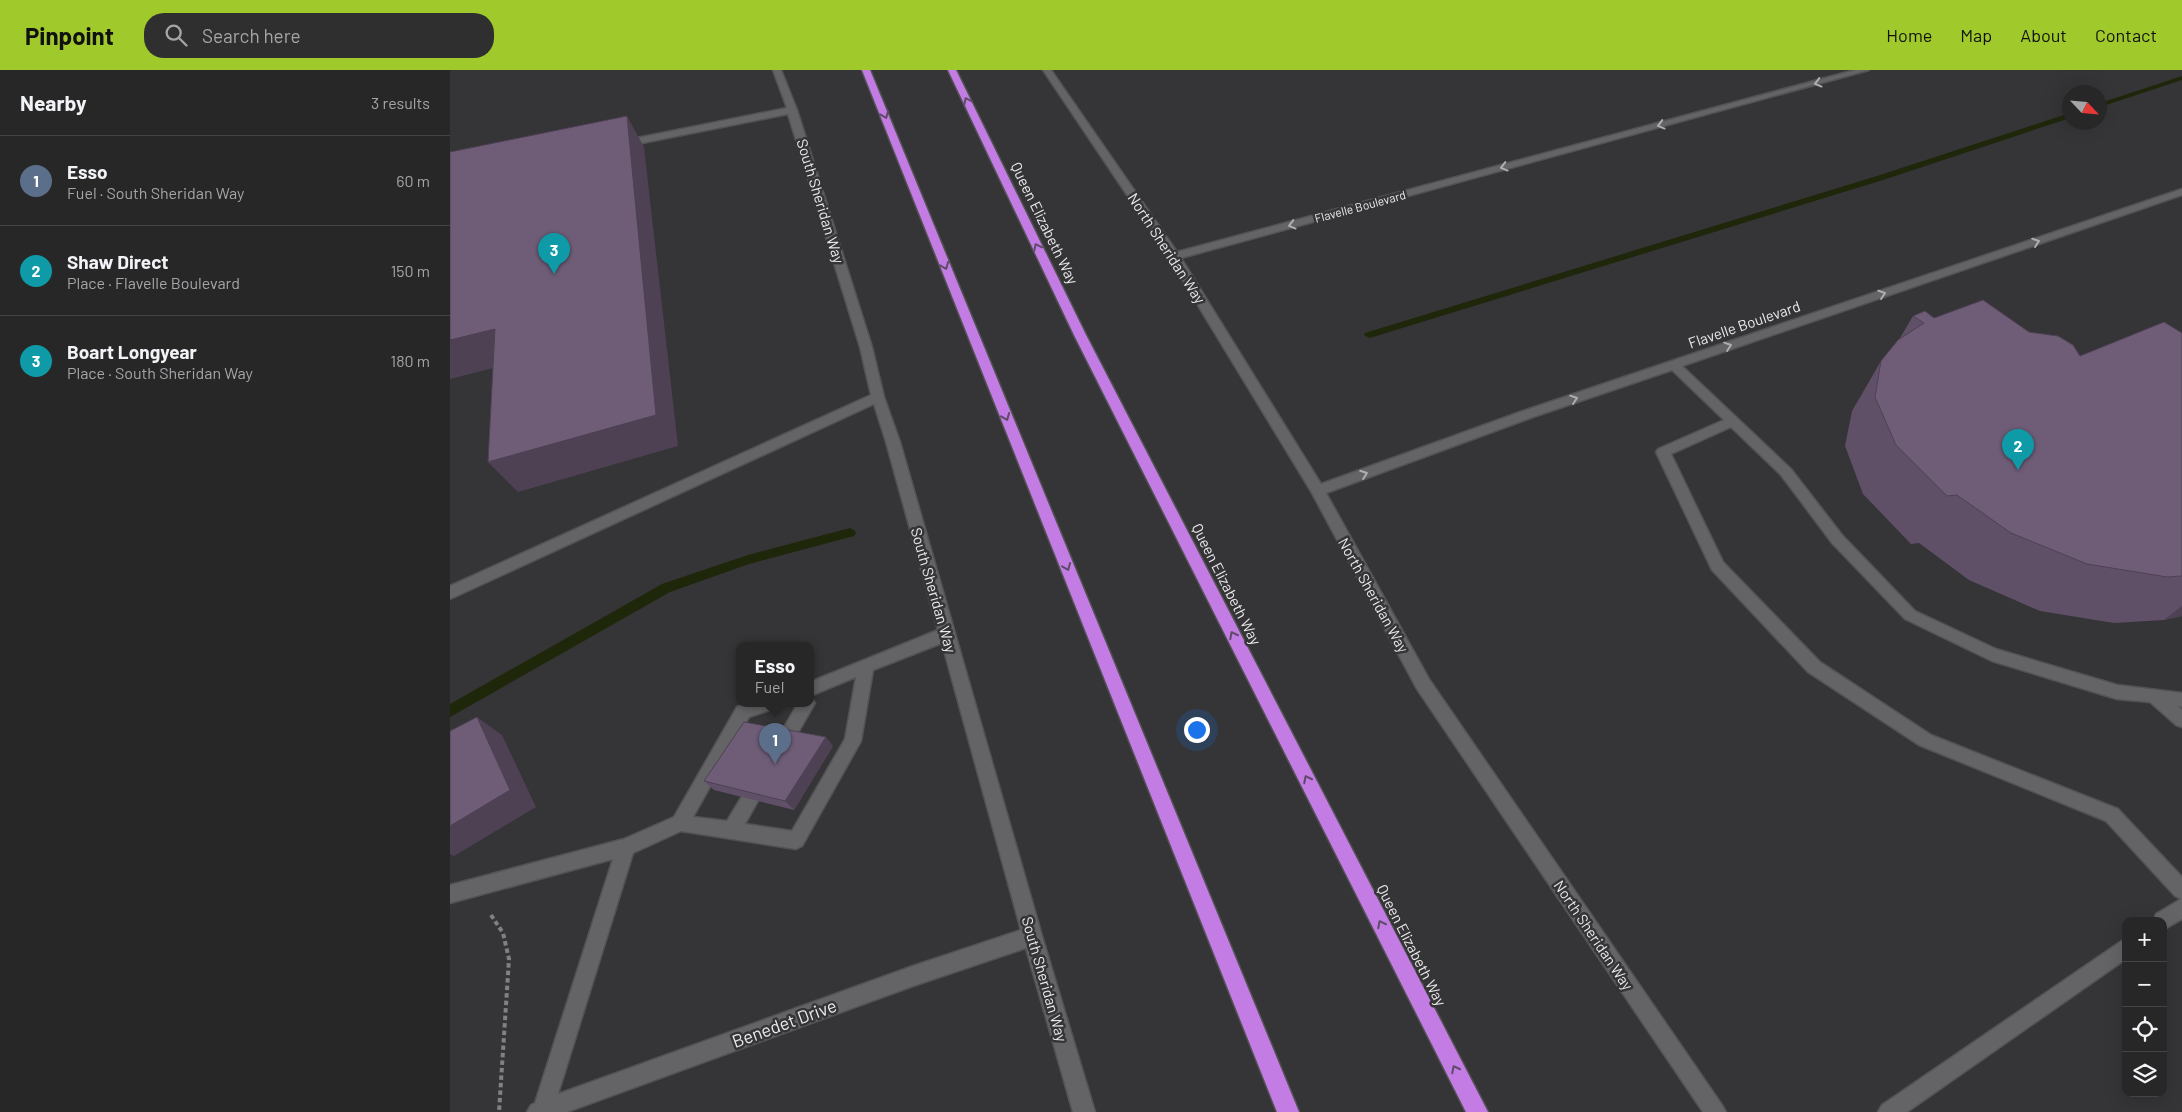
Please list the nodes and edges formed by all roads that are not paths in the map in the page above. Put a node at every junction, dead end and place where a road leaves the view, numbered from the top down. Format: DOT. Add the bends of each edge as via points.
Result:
graph roads {
  1 [pos="777,70"];
  2 [pos="866,70"];
  3 [pos="952,70"];
  4 [pos="1047,70"];
  5 [pos="1859,71"];
  6 [pos="792,110"];
  7 [pos="616,145"];
  8 [pos="2182,192"];
  9 [pos="2169,197"];
  10 [pos="2182,204"];
  11 [pos="1174,256"];
  12 [pos="1674,364"];
  13 [pos="878,397"];
  14 [pos="1733,421"];
  15 [pos="1318,491"];
  16 [pos="450,593"];
  17 [pos="946,634"];
  18 [pos="866,666"];
  19 [pos="814,690"];
  20 [pos="2154,695"];
  21 [pos="2182,700"];
  22 [pos="758,707"];
  23 [pos="805,707"];
  24 [pos="2182,720"];
  25 [pos="786,738"];
  26 [pos="750,799"];
  27 [pos="680,823"];
  28 [pos="732,830"];
  29 [pos="626,847"];
  30 [pos="2182,890"];
  31 [pos="450,894"];
  32 [pos="2182,908"];
  33 [pos="2167,918"];
  34 [pos="1032,936"];
  35 [pos="2122,950"];
  36 [pos="541,1111"];
  37 [pos="1084,1112"];
  38 [pos="1288,1112"];
  39 [pos="1478,1112"];
  40 [pos="1715,1112"];
  41 [pos="1889,1112"];
  1 -- 6 [label="street, South Sheridan Way"];
  2 -- 38 [label="highway, one-way"];
  39 -- 3 [label="highway, Queen Elizabeth Way, one-way" via="1080,335"];
  4 -- 11 [label="street, North Sheridan Way"];
  5 -- 11 [label="street, Flavelle Boulevard, one-way"];
  6 -- 7 [label="street"];
  6 -- 13 [label="street, South Sheridan Way" via="866,347"];
  8 -- 9 [label="street, Flavelle Boulevard"];
  9 -- 10 [label="street"];
  12 -- 9 [label="street, Flavelle Boulevard, one-way"];
  11 -- 15 [label="street, North Sheridan Way"];
  12 -- 14 [label="street"];
  15 -- 12 [label="street, Flavelle Boulevard, one-way"];
  13 -- 16 [label="street"];
  13 -- 17 [label="street, South Sheridan Way"];
  14 -- 20 [label="street" via="1786,472 1837,539 1910,615 1992,654 2117,692"];
  14 -- 30 [label="street" via="1663,452 1717,566 1814,667 1925,740 2112,814"];
  15 -- 40 [label="street, North Sheridan Way" via="1423,684"];
  17 -- 18 [label="street"];
  17 -- 34 [label="street, South Sheridan Way"];
  18 -- 19 [label="street"];
  18 -- 28 [label="street" via="853,741 796,840"];
  20 -- 21 [label="street"];
  20 -- 24 [label="street"];
  22 -- 27 [label="street" via="743,712"];
  23 -- 25 [label="street"];
  26 -- 28 [label="street"];
  27 -- 28 [label="street"];
  27 -- 29 [label="street"];
  29 -- 31 [label="street"];
  29 -- 36 [label="street"];
  32 -- 33 [label="street"];
  34 -- 36 [label="street, Benedet Drive"];
  34 -- 37 [label="street, South Sheridan Way"];
  35 -- 41 [label="street"];
}
